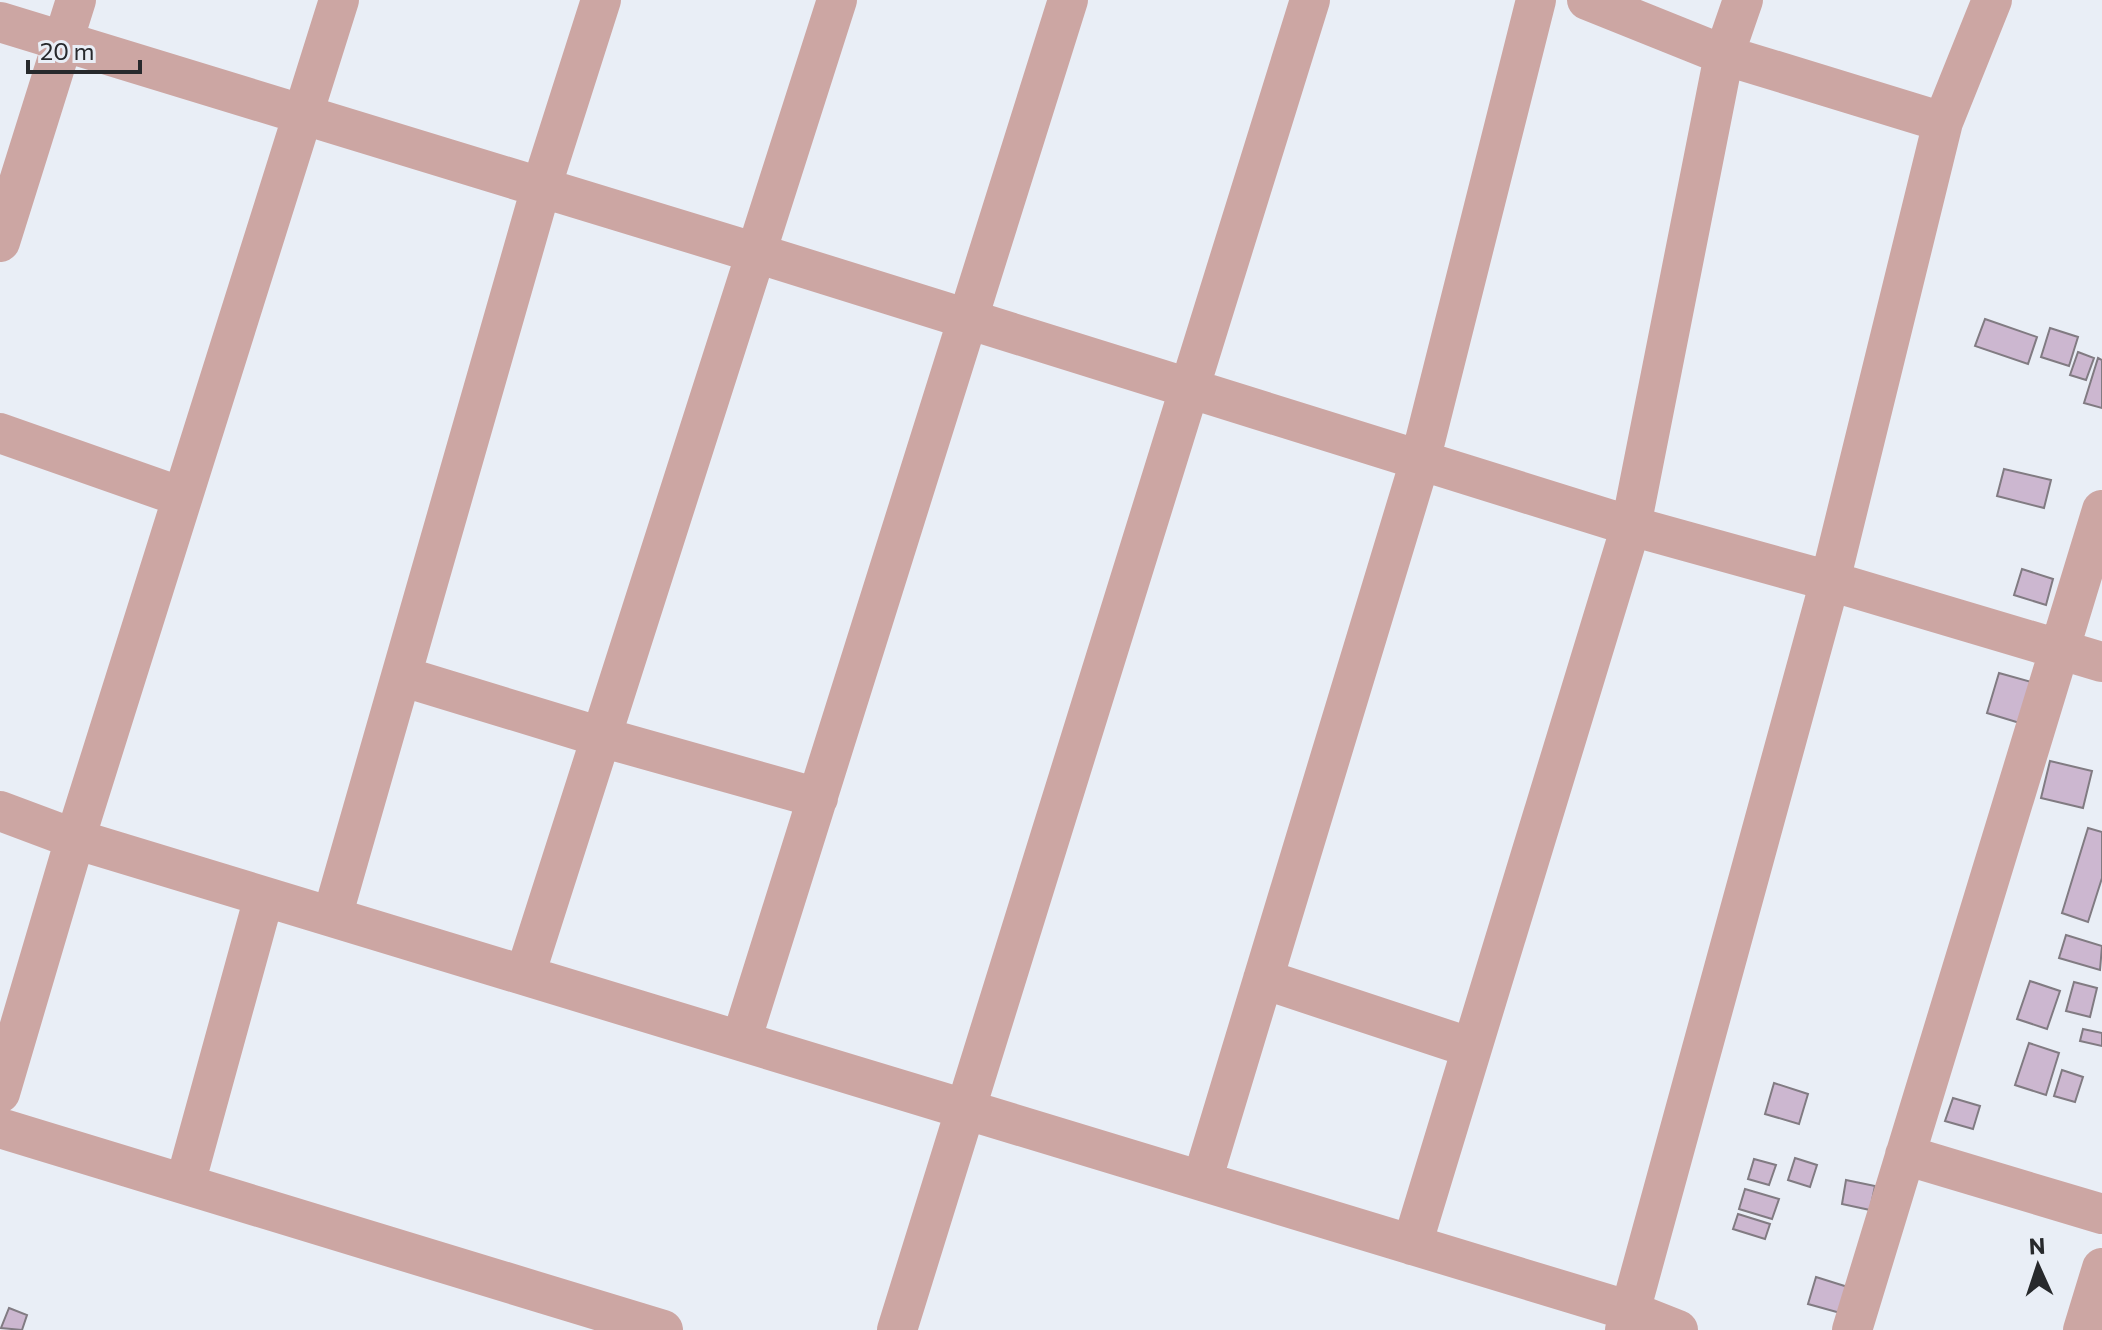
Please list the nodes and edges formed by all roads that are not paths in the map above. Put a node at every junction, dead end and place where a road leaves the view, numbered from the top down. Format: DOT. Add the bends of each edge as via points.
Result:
graph roads {
  1 [pos="76,0"];
  2 [pos="339,0"];
  3 [pos="601,0"];
  4 [pos="837,0"];
  5 [pos="1068,0"];
  6 [pos="1310,0"];
  7 [pos="1536,0"];
  8 [pos="1587,0"];
  9 [pos="1743,0"];
  10 [pos="1992,0"];
  11 [pos="0,22"];
  12 [pos="63,41"];
  13 [pos="1724,55"];
  14 [pos="302,115"];
  15 [pos="1943,122"];
  16 [pos="541,188"];
  17 [pos="0,242"];
  18 [pos="756,253"];
  19 [pos="968,321"];
  20 [pos="1190,390"];
  21 [pos="0,433"];
  22 [pos="1420,461"];
  23 [pos="182,497"];
  24 [pos="2102,510"];
  25 [pos="1631,526"];
  26 [pos="1830,581"];
  27 [pos="2060,648"];
  28 [pos="2102,662"];
  29 [pos="401,676"];
  30 [pos="601,737"];
  31 [pos="818,798"];
  32 [pos="0,811"];
  33 [pos="75,839"];
  34 [pos="264,897"];
  35 [pos="332,917"];
  36 [pos="525,975"];
  37 [pos="1263,979"];
  38 [pos="741,1041"];
  39 [pos="1472,1048"];
  40 [pos="0,1093"];
  41 [pos="966,1109"];
  42 [pos="0,1128"];
  43 [pos="1905,1155"];
  44 [pos="1202,1181"];
  45 [pos="185,1184"];
  46 [pos="2102,1214"];
  47 [pos="1412,1245"];
  48 [pos="2102,1268"];
  49 [pos="1628,1321"];
  50 [pos="663,1330"];
  51 [pos="897,1330"];
  52 [pos="1678,1330"];
  53 [pos="1852,1330"];
  54 [pos="2083,1330"];
  1 -- 12 [label="street"];
  2 -- 14 [label="street"];
  3 -- 16 [label="street"];
  4 -- 18 [label="street"];
  5 -- 19 [label="street"];
  6 -- 20 [label="street"];
  7 -- 22 [label="street"];
  8 -- 13 [label="street"];
  9 -- 13 [label="street"];
  10 -- 15 [label="street"];
  11 -- 12 [label="street"];
  12 -- 14 [label="street"];
  12 -- 17 [label="street"];
  13 -- 15 [label="street"];
  13 -- 25 [label="street"];
  14 -- 16 [label="street"];
  14 -- 23 [label="street"];
  15 -- 26 [label="street"];
  16 -- 18 [label="street"];
  16 -- 29 [label="street"];
  18 -- 19 [label="street"];
  18 -- 30 [label="street"];
  19 -- 20 [label="street"];
  19 -- 31 [label="street"];
  20 -- 22 [label="street"];
  20 -- 41 [label="street"];
  21 -- 23 [label="street"];
  22 -- 25 [label="street"];
  22 -- 37 [label="street"];
  23 -- 33 [label="street"];
  24 -- 27 [label="street"];
  25 -- 26 [label="street"];
  25 -- 39 [label="street"];
  26 -- 27 [label="street"];
  26 -- 49 [label="street"];
  27 -- 28 [label="street"];
  27 -- 43 [label="street"];
  29 -- 30 [label="street"];
  29 -- 35 [label="street"];
  30 -- 31 [label="street"];
  30 -- 36 [label="street"];
  31 -- 38 [label="street"];
  32 -- 33 [label="street"];
  33 -- 34 [label="street"];
  33 -- 40 [label="street"];
  34 -- 35 [label="street"];
  34 -- 45 [label="street"];
  35 -- 36 [label="street"];
  36 -- 38 [label="street"];
  37 -- 39 [label="street"];
  37 -- 44 [label="street"];
  38 -- 41 [label="street"];
  39 -- 47 [label="street"];
  41 -- 44 [label="street"];
  41 -- 51 [label="street"];
  42 -- 45 [label="street"];
  43 -- 46 [label="street"];
  43 -- 53 [label="street"];
  44 -- 47 [label="street"];
  45 -- 50 [label="street"];
  47 -- 49 [label="street"];
  48 -- 54 [label="street"];
  49 -- 52 [label="street"];
}
